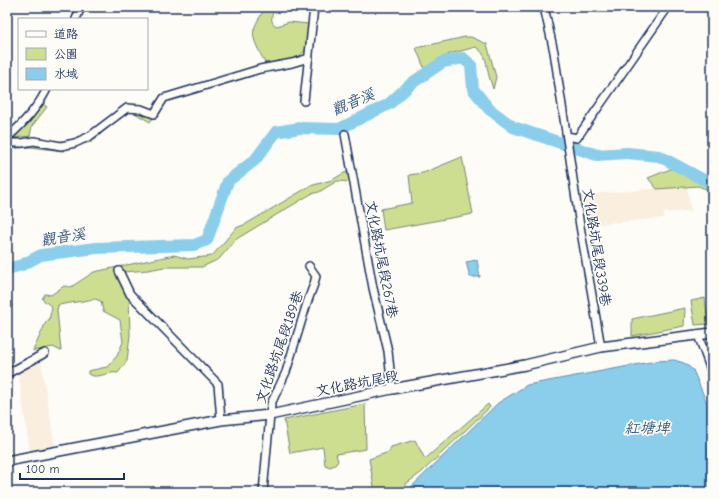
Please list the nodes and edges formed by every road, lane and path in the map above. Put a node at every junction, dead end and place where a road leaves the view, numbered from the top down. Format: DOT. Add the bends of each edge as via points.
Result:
graph roads {
  1 [pos="81,7"];
  2 [pos="314,7"];
  3 [pos="544,7"];
  4 [pos="668,7"];
  5 [pos="76,18"];
  6 [pos="309,58"];
  7 [pos="46,90"];
  8 [pos="304,101"];
  9 [pos="345,134"];
  10 [pos="567,137"];
  11 [pos="7,138"];
  12 [pos="7,143"];
  13 [pos="309,266"];
  14 [pos="119,272"];
  15 [pos="712,333"];
  16 [pos="698,335"];
  17 [pos="600,347"];
  18 [pos="45,353"];
  19 [pos="712,373"];
  20 [pos="7,374"];
  21 [pos="392,389"];
  22 [pos="270,415"];
  23 [pos="221,420"];
  24 [pos="7,461"];
  25 [pos="263,492"];
  1 -- 5 [label="street"];
  2 -- 6 [label="street"];
  3 -- 10 [label="street, 文化路坑尾段339巷" via="554,52"];
  4 -- 10 [label="street" via="577,138"];
  6 -- 8 [label="street"];
  6 -- 12 [label="street" via="260,69 164,98 154,114 141,109 127,108 90,136 69,144 61,146 34,141"];
  7 -- 11 [label="street" via="30,116"];
  9 -- 21 [label="street, 文化路坑尾段267巷" via="373,288 388,351"];
  10 -- 17 [label="street, 文化路坑尾段339巷"];
  13 -- 22 [label="street, 文化路坑尾段189巷" via="316,276 314,284 286,372 271,404"];
  14 -- 23 [label="street" via="130,294 218,384"];
  15 -- 16 [label="main road, 文化路坑尾段"];
  16 -- 17 [label="main road, 文化路坑尾段"];
  16 -- 19 [label="street"];
  17 -- 21 [label="main road, 文化路坑尾段" via="525,365"];
  18 -- 20 [label="street"];
  21 -- 22 [label="main road, 文化路坑尾段"];
  22 -- 23 [label="main road, 文化路坑尾段"];
  22 -- 25 [label="street, 文化路坑尾段189巷"];
  23 -- 24 [label="main road, 文化路坑尾段"];
}
